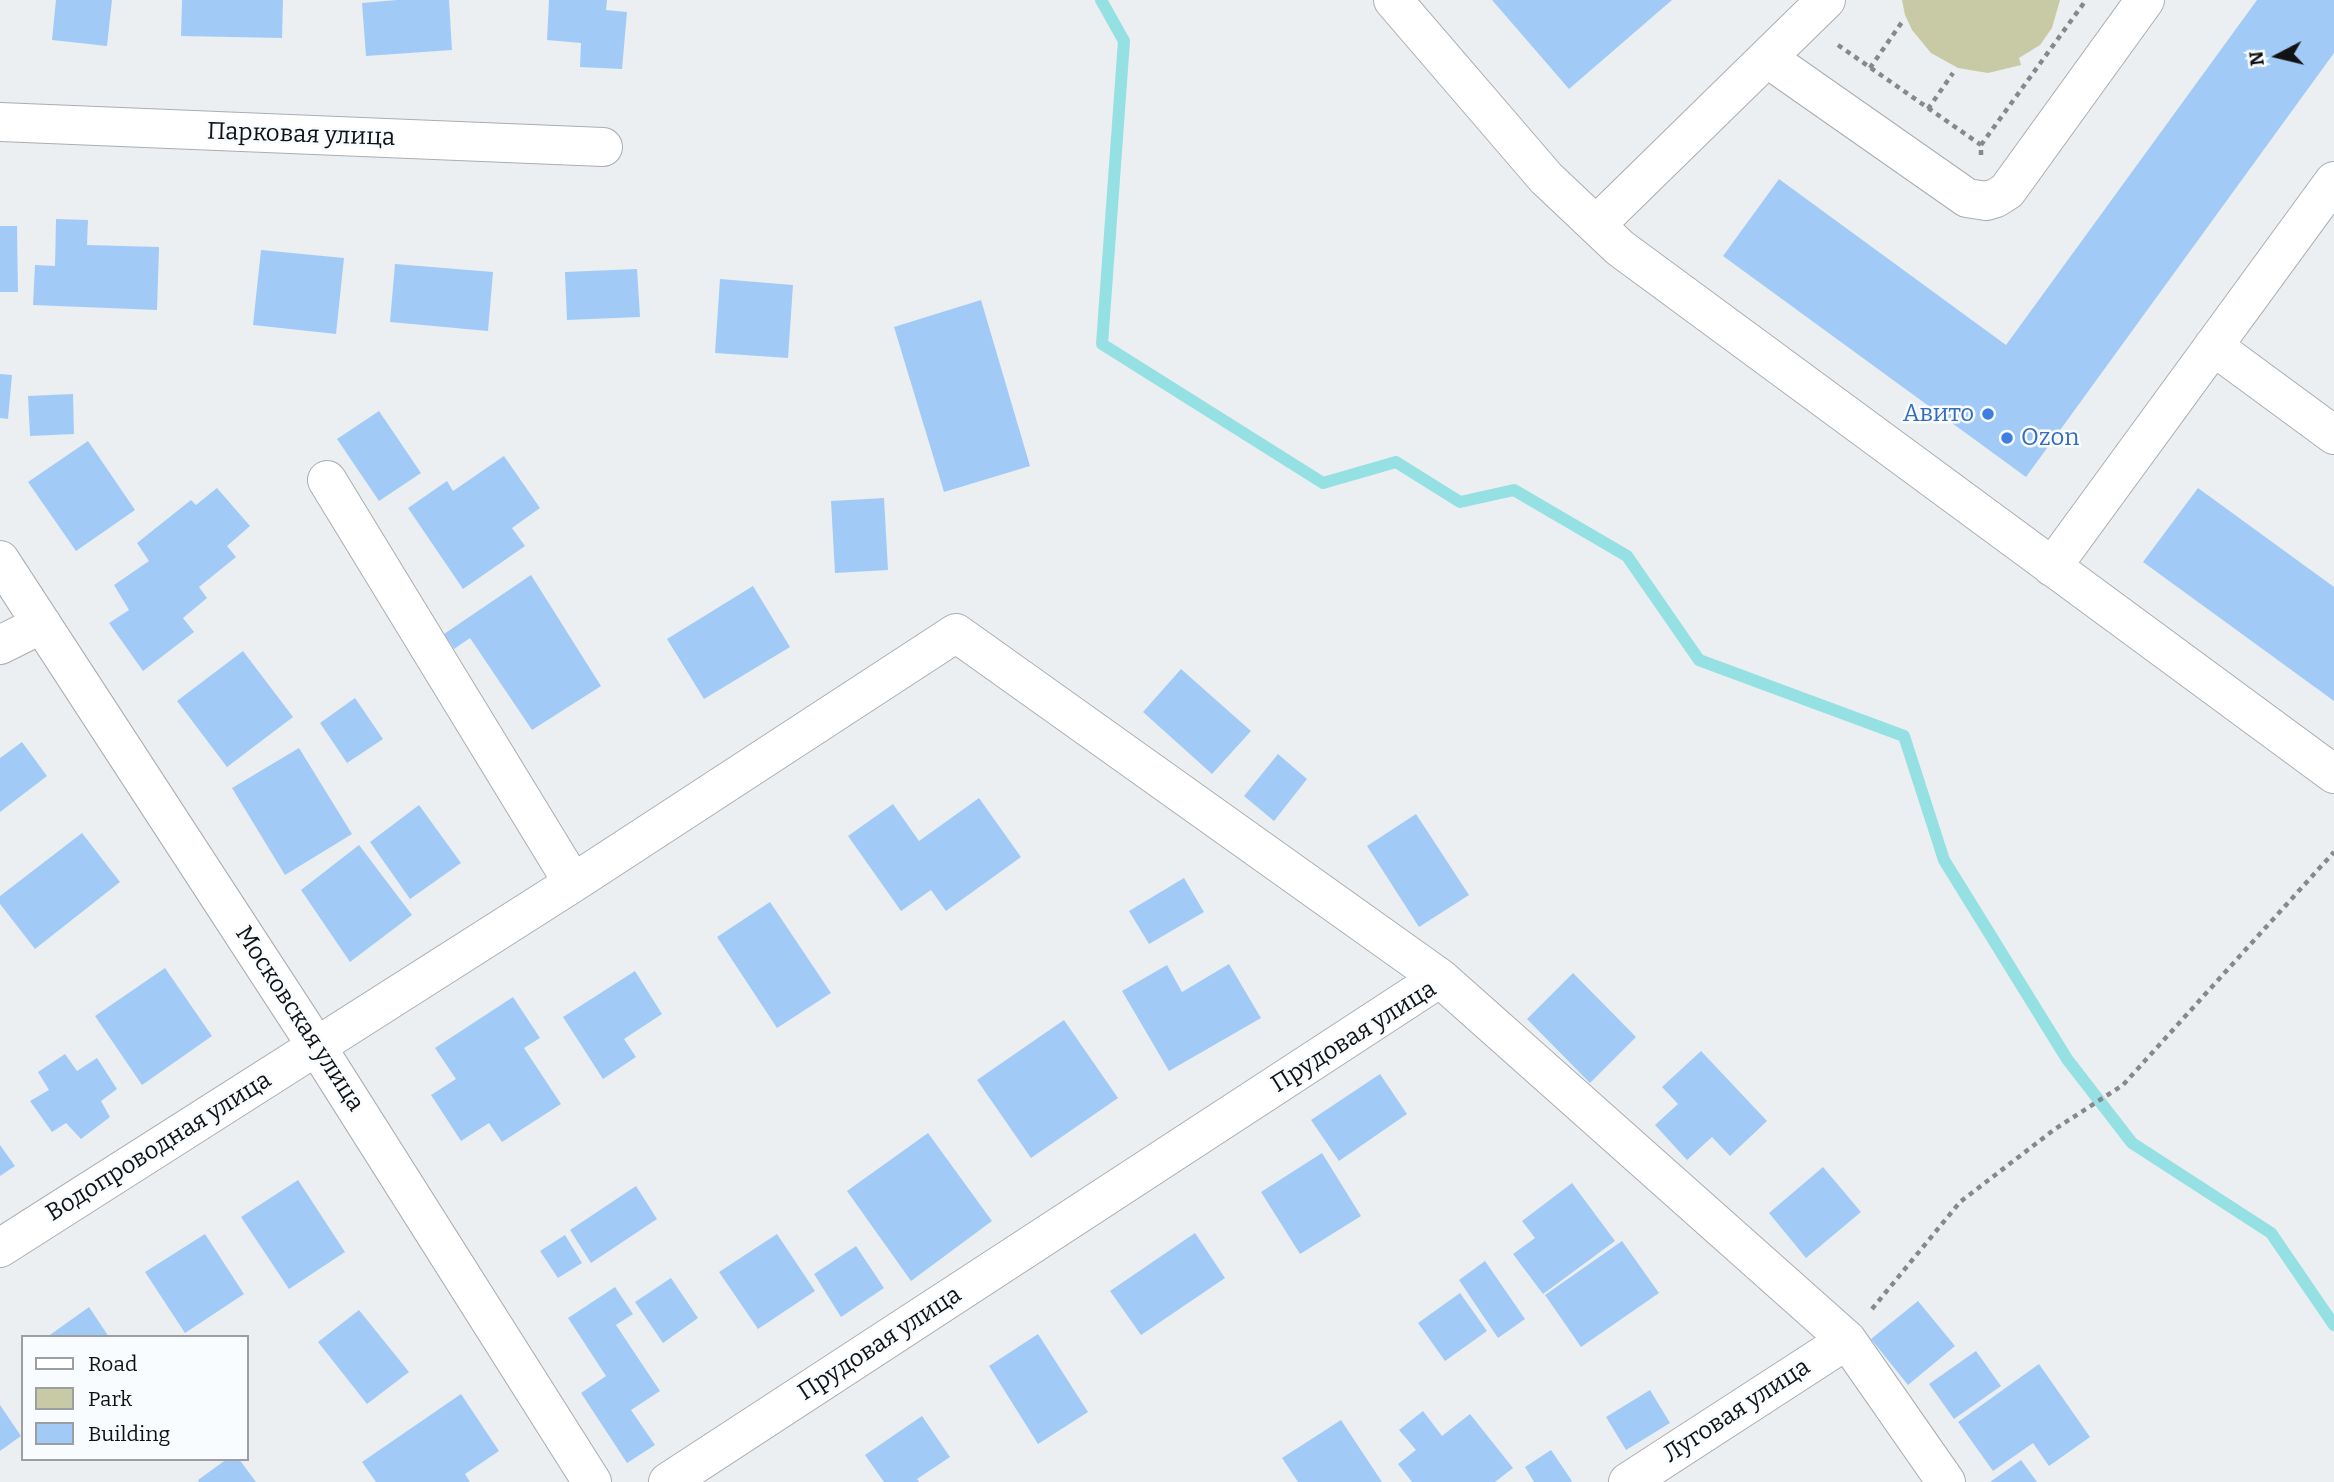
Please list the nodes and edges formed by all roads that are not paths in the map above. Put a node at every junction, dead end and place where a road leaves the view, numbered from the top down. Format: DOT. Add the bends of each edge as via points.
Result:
graph roads {
  1 [pos="1393,0"];
  2 [pos="2145,0"];
  3 [pos="1815,11"];
  4 [pos="1767,58"];
  5 [pos="0,122"];
  6 [pos="603,147"];
  7 [pos="2334,181"];
  8 [pos="1596,225"];
  9 [pos="2213,346"];
  10 [pos="2334,435"];
  11 [pos="327,480"];
  12 [pos="0,560"];
  13 [pos="2052,567"];
  14 [pos="42,625"];
  15 [pos="0,645"];
  16 [pos="2334,774"];
  17 [pos="573,883"];
  18 [pos="1440,978"];
  19 [pos="317,1047"];
  20 [pos="0,1248"];
  21 [pos="1847,1340"];
  22 [pos="592,1482"];
  23 [pos="668,1482"];
  24 [pos="1628,1482"];
  25 [pos="1946,1482"];
  1 -- 8 [label="street" via="1546,178"];
  2 -- 4 [label="street" via="2007,191 1986,201 1967,198"];
  3 -- 4 [label="street"];
  4 -- 8 [label="street"];
  5 -- 6 [label="street, Парковая улица"];
  7 -- 9 [label="street"];
  8 -- 13 [label="street" via="1649,271"];
  9 -- 10 [label="street"];
  9 -- 13 [label="street"];
  11 -- 17 [label="street"];
  12 -- 14 [label="street, Московская улица"];
  13 -- 16 [label="street"];
  14 -- 15 [label="street"];
  14 -- 19 [label="street, Московская улица"];
  17 -- 18 [label="street, Водопроводная улица" via="956,632"];
  17 -- 19 [label="street, Водопроводная улица"];
  18 -- 21 [label="street, Прудовая улица"];
  18 -- 23 [label="street, Прудовая улица"];
  19 -- 20 [label="street, Водопроводная улица"];
  19 -- 22 [label="street, Московская улица"];
  21 -- 24 [label="street, Луговая улица"];
  21 -- 25 [label="street, Прудовая улица"];
}
